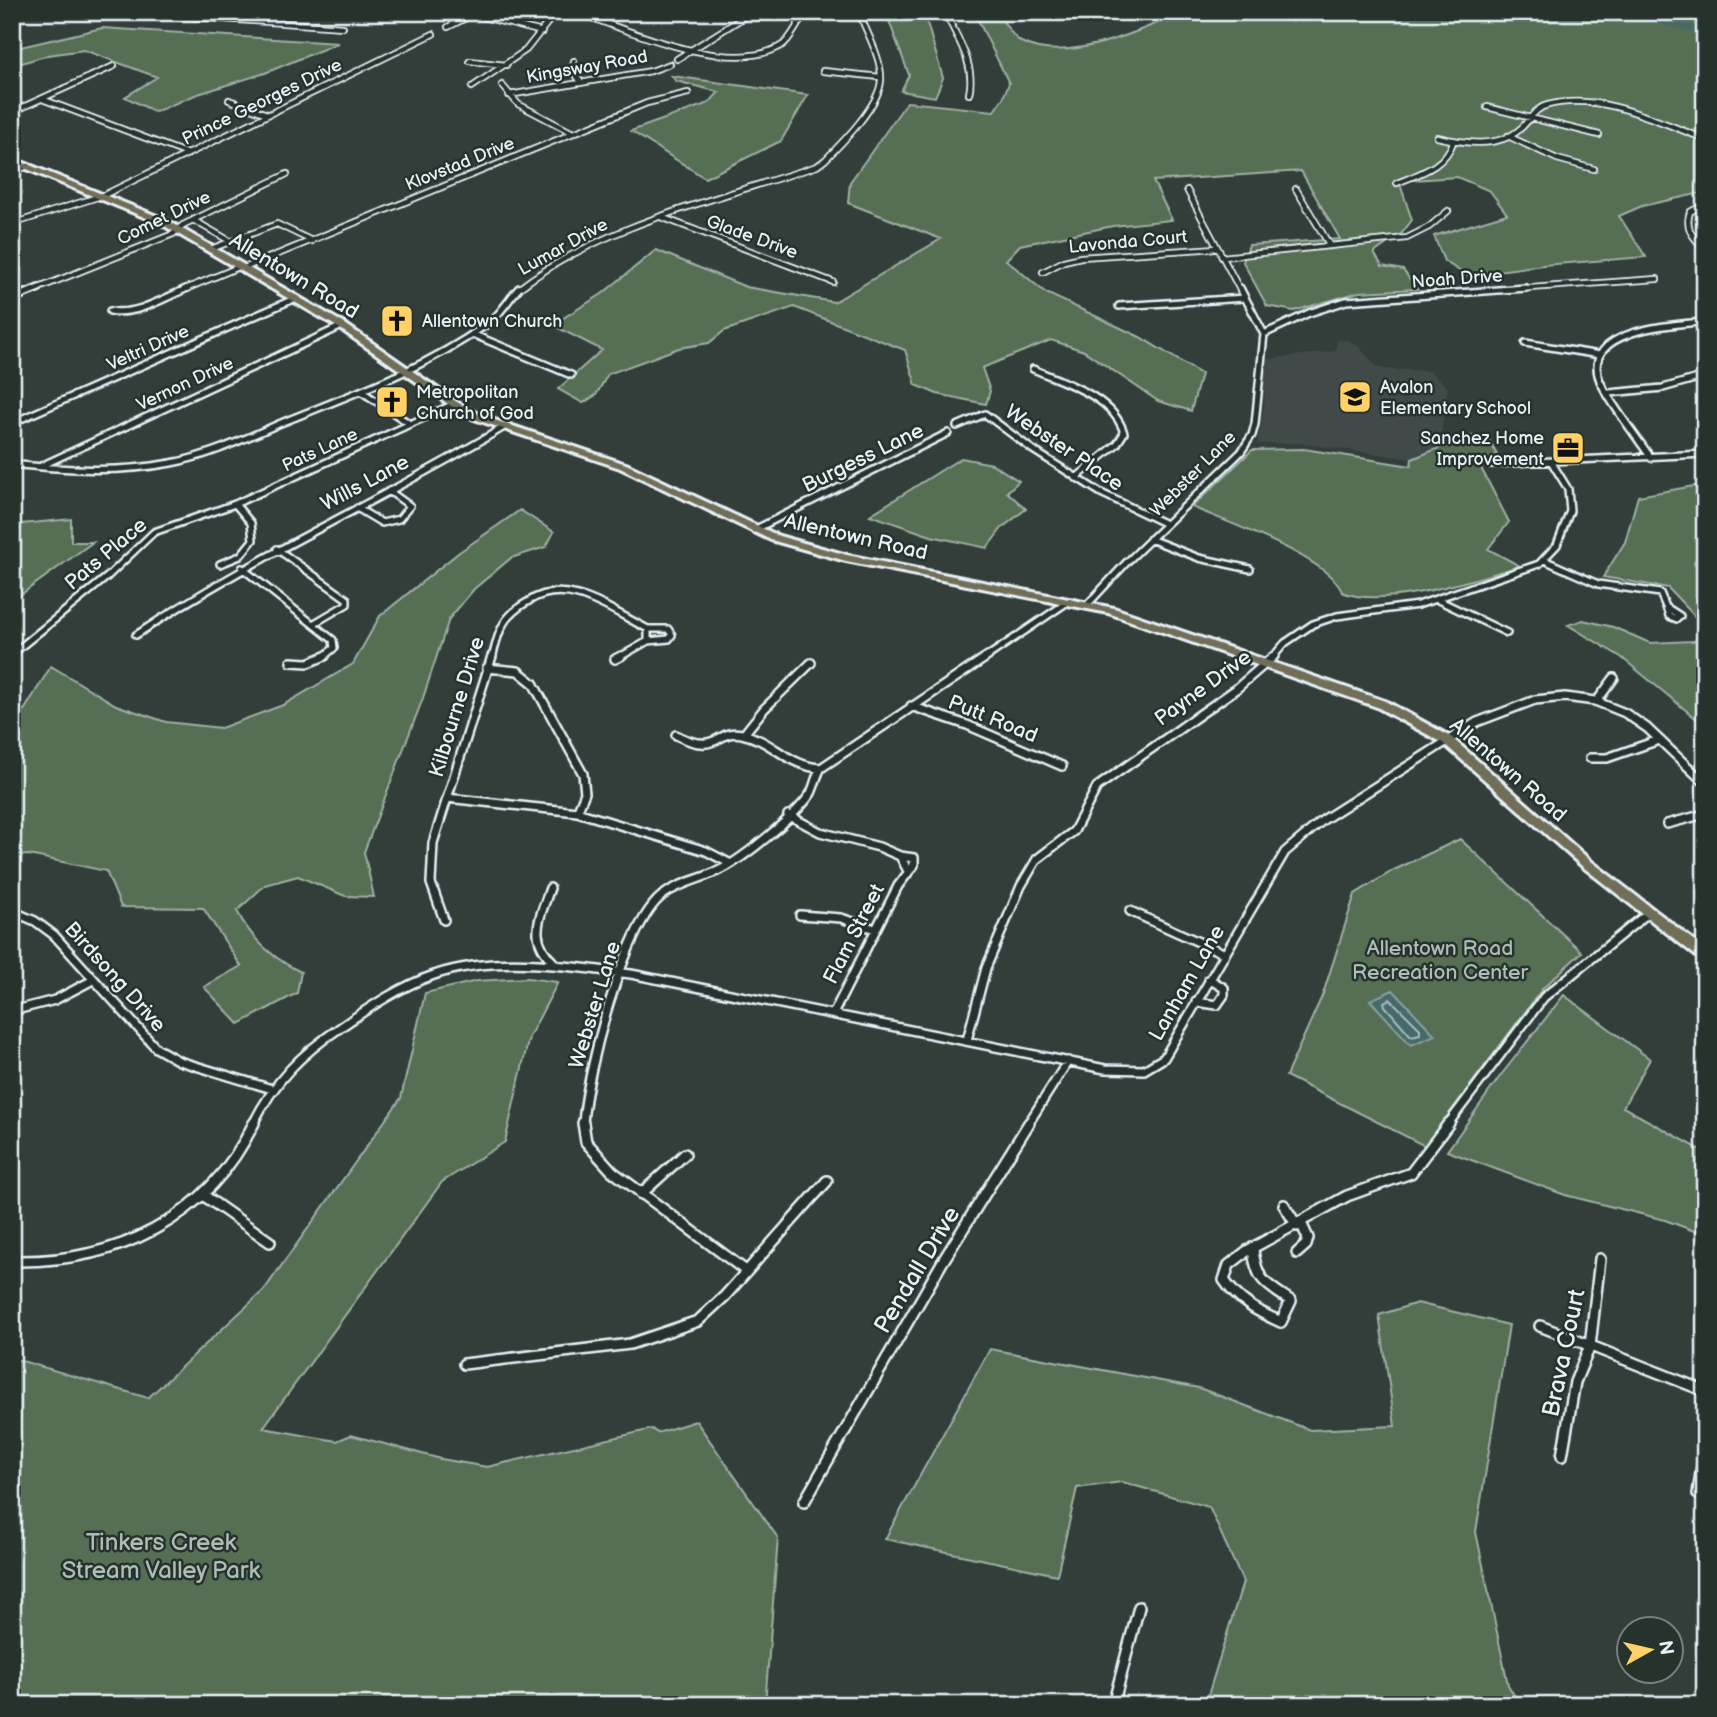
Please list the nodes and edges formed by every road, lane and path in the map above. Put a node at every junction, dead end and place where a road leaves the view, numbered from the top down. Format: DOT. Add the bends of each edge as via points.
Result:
graph roads {
  1 [pos="212,12"];
  2 [pos="464,12"];
  3 [pos="556,12"];
  4 [pos="576,12"];
  5 [pos="601,12"];
  6 [pos="752,12"];
  7 [pos="782,12"];
  8 [pos="922,12"];
  9 [pos="945,12"];
  10 [pos="118,13"];
  11 [pos="859,14"];
  12 [pos="472,15"];
  13 [pos="804,16"];
  14 [pos="591,17"];
  15 [pos="220,20"];
  16 [pos="343,27"];
  17 [pos="448,27"];
  18 [pos="542,32"];
  19 [pos="433,34"];
  20 [pos="693,50"];
  21 [pos="677,60"];
  22 [pos="470,61"];
  23 [pos="575,61"];
  24 [pos="670,64"];
  25 [pos="506,65"];
  26 [pos="114,66"];
  27 [pos="823,71"];
  28 [pos="880,77"];
  29 [pos="581,82"];
  30 [pos="502,85"];
  31 [pos="472,87"];
  32 [pos="688,93"];
  33 [pos="969,94"];
  34 [pos="509,95"];
  35 [pos="41,99"];
  36 [pos="229,100"];
  37 [pos="1487,107"];
  38 [pos="12,112"];
  39 [pos="268,114"];
  40 [pos="1529,117"];
  41 [pos="573,133"];
  42 [pos="1600,135"];
  43 [pos="1508,136"];
  44 [pos="1437,137"];
  45 [pos="1705,139"];
  46 [pos="1454,140"];
  47 [pos="188,154"];
  48 [pos="12,160"];
  49 [pos="28,166"];
  50 [pos="1594,169"];
  51 [pos="12,172"];
  52 [pos="287,174"];
  53 [pos="1397,183"];
  54 [pos="1296,189"];
  55 [pos="1187,190"];
  56 [pos="104,195"];
  57 [pos="1705,204"];
  58 [pos="1448,211"];
  59 [pos="662,217"];
  60 [pos="193,220"];
  61 [pos="12,224"];
  62 [pos="177,229"];
  63 [pos="230,241"];
  64 [pos="312,241"];
  65 [pos="1331,246"];
  66 [pos="1217,248"];
  67 [pos="1704,248"];
  68 [pos="211,249"];
  69 [pos="1222,257"];
  70 [pos="243,267"];
  71 [pos="1042,272"];
  72 [pos="1657,279"];
  73 [pos="833,282"];
  74 [pos="296,298"];
  75 [pos="1245,298"];
  76 [pos="12,299"];
  77 [pos="1119,306"];
  78 [pos="110,311"];
  79 [pos="1705,322"];
  80 [pos="342,326"];
  81 [pos="472,334"];
  82 [pos="1264,334"];
  83 [pos="1525,343"];
  84 [pos="1600,355"];
  85 [pos="1033,369"];
  86 [pos="408,371"];
  87 [pos="570,375"];
  88 [pos="1705,376"];
  89 [pos="361,391"];
  90 [pos="1609,393"];
  91 [pos="454,404"];
  92 [pos="12,423"];
  93 [pos="410,424"];
  94 [pos="957,426"];
  95 [pos="504,428"];
  96 [pos="948,433"];
  97 [pos="1705,454"];
  98 [pos="1651,458"];
  99 [pos="1552,463"];
  100 [pos="12,464"];
  101 [pos="1490,464"];
  102 [pos="39,466"];
  103 [pos="1076,478"];
  104 [pos="389,491"];
  105 [pos="235,504"];
  106 [pos="357,508"];
  107 [pos="1166,524"];
  108 [pos="754,530"];
  109 [pos="1150,539"];
  110 [pos="277,549"];
  111 [pos="1545,560"];
  112 [pos="220,564"];
  113 [pos="242,568"];
  114 [pos="1250,569"];
  115 [pos="1436,599"];
  116 [pos="1069,601"];
  117 [pos="1087,605"];
  118 [pos="313,624"];
  119 [pos="1670,624"];
  120 [pos="648,629"];
  121 [pos="1507,633"];
  122 [pos="136,635"];
  123 [pos="648,641"];
  124 [pos="12,654"];
  125 [pos="615,659"];
  126 [pos="290,662"];
  127 [pos="1268,662"];
  128 [pos="811,663"];
  129 [pos="487,668"];
  130 [pos="1614,678"];
  131 [pos="1597,701"];
  132 [pos="911,706"];
  133 [pos="744,734"];
  134 [pos="676,735"];
  135 [pos="1447,740"];
  136 [pos="1658,740"];
  137 [pos="1590,758"];
  138 [pos="1062,766"];
  139 [pos="821,768"];
  140 [pos="1705,783"];
  141 [pos="447,797"];
  142 [pos="577,812"];
  143 [pos="1705,814"];
  144 [pos="788,815"];
  145 [pos="1667,824"];
  146 [pos="730,864"];
  147 [pos="550,888"];
  148 [pos="12,911"];
  149 [pos="1130,911"];
  150 [pos="1647,913"];
  151 [pos="800,915"];
  152 [pos="444,920"];
  153 [pos="875,929"];
  154 [pos="1223,953"];
  155 [pos="1705,956"];
  156 [pos="553,966"];
  157 [pos="620,971"];
  158 [pos="1209,979"];
  159 [pos="93,980"];
  160 [pos="1196,1002"];
  161 [pos="12,1011"];
  162 [pos="833,1014"];
  163 [pos="967,1040"];
  164 [pos="1068,1061"];
  165 [pos="272,1089"];
  166 [pos="685,1154"];
  167 [pos="827,1181"];
  168 [pos="641,1194"];
  169 [pos="203,1195"];
  170 [pos="1284,1205"];
  171 [pos="1299,1224"];
  172 [pos="270,1242"];
  173 [pos="1252,1250"];
  174 [pos="1297,1253"];
  175 [pos="1600,1259"];
  176 [pos="12,1261"];
  177 [pos="746,1271"];
  178 [pos="1540,1326"];
  179 [pos="1590,1346"];
  180 [pos="464,1364"];
  181 [pos="1705,1391"];
  182 [pos="1705,1445"];
  183 [pos="1562,1456"];
  184 [pos="1698,1494"];
  185 [pos="804,1502"];
  186 [pos="1139,1607"];
  187 [pos="1113,1705"];
  1 -- 15 [label="street"];
  2 -- 12 [label="street"];
  3 -- 18 [label="street"];
  4 -- 14 [label="street"];
  5 -- 14 [label="street"];
  6 -- 20 [label="street, Kingsway Road"];
  7 -- 13 [label="street"];
  8 -- 11 [label="street"];
  9 -- 33 [label="street" via="969,66"];
  10 -- 15 [label="street"];
  11 -- 13 [label="street"];
  11 -- 28 [label="street"];
  12 -- 17 [label="street"];
  12 -- 18 [label="street"];
  13 -- 20 [label="street" via="785,43 764,53 726,57"];
  14 -- 20 [label="street"];
  15 -- 16 [label="street"];
  18 -- 25 [label="street"];
  19 -- 39 [label="street, Prince Georges Drive"];
  20 -- 21 [label="street, Kingsway Road"];
  22 -- 25 [label="street"];
  23 -- 29 [label="street" via="573,71"];
  24 -- 29 [label="street, Kingsway Road"];
  25 -- 31 [label="street"];
  26 -- 35 [label="street"];
  27 -- 28 [label="street"];
  28 -- 59 [label="street, Lumar Drive" via="872,103 821,164"];
  29 -- 34 [label="street, Kingsway Road"];
  30 -- 34 [label="street"];
  32 -- 41 [label="street, Klovstad Drive" via="647,103"];
  34 -- 41 [label="street" via="522,107"];
  35 -- 38 [label="street"];
  35 -- 47 [label="street"];
  36 -- 39 [label="street"];
  37 -- 40 [label="street"];
  39 -- 47 [label="street, Prince Georges Drive"];
  40 -- 42 [label="street"];
  40 -- 43 [label="street"];
  40 -- 45 [label="street" via="1546,106 1594,103"];
  41 -- 64 [label="street, Klovstad Drive"];
  43 -- 46 [label="street"];
  43 -- 50 [label="street" via="1557,159"];
  44 -- 46 [label="street"];
  46 -- 53 [label="street" via="1443,162"];
  47 -- 56 [label="street, Prince Georges Drive"];
  48 -- 49 [label="main road, Allentown Road"];
  49 -- 51 [label="street"];
  49 -- 56 [label="main road, Allentown Road"];
  52 -- 60 [label="street, Comet Drive"];
  54 -- 65 [label="street"];
  55 -- 66 [label="street"];
  56 -- 61 [label="street, Prince Georges Drive"];
  56 -- 62 [label="main road, Allentown Road"];
  57 -- 67 [label="street" via="1690,212 1686,223"];
  58 -- 65 [label="street" via="1407,239"];
  59 -- 73 [label="street, Glade Drive"];
  59 -- 81 [label="street, Lumar Drive" via="609,236 530,280"];
  60 -- 62 [label="street, Comet Drive"];
  60 -- 63 [label="street"];
  62 -- 68 [label="main road, Allentown Road"];
  62 -- 76 [label="street, Comet Drive"];
  63 -- 64 [label="street" via="277,224"];
  63 -- 68 [label="street"];
  64 -- 70 [label="street, Klovstad Drive"];
  65 -- 69 [label="street"];
  66 -- 69 [label="street"];
  66 -- 71 [label="street, Lavonda Court" via="1082,257"];
  68 -- 70 [label="main road, Allentown Road"];
  69 -- 75 [label="street"];
  70 -- 74 [label="main road, Allentown Road"];
  70 -- 78 [label="street, Klovstad Drive" via="138,309"];
  72 -- 82 [label="street, Noah Drive" via="1346,301"];
  74 -- 80 [label="main road, Allentown Road"];
  74 -- 92 [label="street, Veltri Drive"];
  75 -- 77 [label="street"];
  75 -- 82 [label="street"];
  79 -- 84 [label="street" via="1631,333"];
  80 -- 86 [label="main road, Allentown Road"];
  80 -- 102 [label="street, Vernon Drive"];
  81 -- 86 [label="street, Lumar Drive"];
  81 -- 87 [label="street"];
  82 -- 107 [label="street, Webster Lane" via="1252,435 1241,452"];
  83 -- 84 [label="street"];
  84 -- 90 [label="street" via="1598,376"];
  85 -- 103 [label="street" via="1107,407 1122,422 1124,433 1117,444"];
  86 -- 89 [label="street, Lumar Drive"];
  86 -- 91 [label="main road, Allentown Road"];
  88 -- 90 [label="street" via="1663,388"];
  89 -- 93 [label="street"];
  89 -- 102 [label="street, Lumar Drive" via="185,460 111,471"];
  90 -- 98 [label="street"];
  91 -- 93 [label="street, Pats Lane"];
  91 -- 95 [label="main road, Allentown Road"];
  93 -- 105 [label="street, Pats Lane"];
  94 -- 103 [label="street, Webster Place" via="985,414"];
  95 -- 104 [label="street, Wills Lane"];
  95 -- 108 [label="main road, Allentown Road" via="623,466"];
  96 -- 108 [label="street, Burgess Lane"];
  97 -- 98 [label="street"];
  98 -- 99 [label="street"];
  99 -- 101 [label="street"];
  99 -- 111 [label="street" via="1568,489 1570,512"];
  100 -- 102 [label="street, Lumar Drive"];
  103 -- 107 [label="street, Webster Place"];
  104 -- 106 [label="street, Wills Lane"];
  104 -- 106 [label="street" via="410,506 400,518 379,523"];
  105 -- 112 [label="street" via="252,525 252,540 238,558"];
  105 -- 124 [label="street, Pats Place" via="148,536 107,578"];
  106 -- 110 [label="street, Wills Lane"];
  107 -- 109 [label="street, Webster Lane"];
  108 -- 116 [label="main road, Allentown Road" via="846,558"];
  109 -- 114 [label="street" via="1199,558"];
  109 -- 117 [label="street, Webster Lane"];
  110 -- 113 [label="street, Wills Lane"];
  110 -- 118 [label="street" via="347,599 347,604"];
  111 -- 115 [label="street, Payne Drive" via="1528,570"];
  111 -- 119 [label="street" via="1598,584 1660,593 1666,607 1679,616 1669,616"];
  113 -- 118 [label="street"];
  113 -- 122 [label="street, Wills Lane"];
  115 -- 121 [label="street"];
  115 -- 127 [label="street, Payne Drive" via="1322,620 1285,643"];
  116 -- 117 [label="main road, Allentown Road"];
  116 -- 132 [label="street, Webster Lane"];
  117 -- 127 [label="main road, Allentown Road"];
  118 -- 126 [label="street" via="333,640 333,650 306,663"];
  120 -- 123 [label="street"];
  120 -- 123 [label="street, Kilbourne Drive" via="668,629 672,635"];
  120 -- 129 [label="street, Kilbourne Drive" via="573,591 548,591 516,609 502,625"];
  123 -- 125 [label="street, Kilbourne Drive"];
  127 -- 135 [label="main road, Allentown Road" via="1369,698"];
  127 -- 163 [label="street, Payne Drive" via="1097,787 1074,831 1037,859 994,946"];
  128 -- 133 [label="street"];
  129 -- 141 [label="street, Kilbourne Drive"];
  129 -- 142 [label="street" via="517,670 533,683 583,774 585,793"];
  130 -- 131 [label="street"];
  131 -- 135 [label="street, Lanham Lane" via="1542,697 1498,712"];
  131 -- 136 [label="street, Lanham Lane" via="1627,714"];
  132 -- 138 [label="street, Putt Road"];
  132 -- 139 [label="street, Webster Lane"];
  133 -- 134 [label="street" via="729,734 708,745"];
  133 -- 139 [label="street" via="804,767"];
  135 -- 150 [label="main road, Allentown Road"];
  135 -- 154 [label="street, Lanham Lane" via="1290,846"];
  136 -- 137 [label="street" via="1606,758"];
  136 -- 140 [label="street, Lanham Lane"];
  139 -- 144 [label="street, Webster Lane" via="811,794"];
  141 -- 142 [label="street"];
  141 -- 152 [label="street, Kilbourne Drive" via="430,870"];
  142 -- 146 [label="street" via="706,851"];
  143 -- 145 [label="street"];
  144 -- 146 [label="street, Webster Lane"];
  144 -- 153 [label="street, Flam Street" via="821,832 915,860"];
  146 -- 157 [label="street, Webster Lane" via="660,897 642,922"];
  147 -- 156 [label="street" via="536,936 542,954"];
  148 -- 159 [label="street, Birdsong Drive" via="54,935"];
  149 -- 154 [label="street"];
  150 -- 155 [label="main road, Allentown Road"];
  150 -- 171 [label="street" via="1544,997 1410,1173 1357,1190"];
  151 -- 153 [label="street" via="841,918"];
  153 -- 162 [label="street, Flam Street"];
  154 -- 158 [label="street, Lanham Lane"];
  156 -- 157 [label="street, Lanham Lane"];
  156 -- 165 [label="street, Lanham Lane" via="476,967 432,975 394,993 311,1049"];
  157 -- 162 [label="street, Lanham Lane"];
  157 -- 168 [label="street, Webster Lane" via="587,1094 586,1142 605,1167"];
  158 -- 160 [label="street, Lanham Lane"];
  158 -- 160 [label="street" via="1224,988 1224,995 1217,1005"];
  159 -- 161 [label="street" via="55,1000"];
  159 -- 165 [label="street, Birdsong Drive" via="163,1053"];
  160 -- 164 [label="street, Lanham Lane" via="1164,1058 1149,1070 1135,1072"];
  162 -- 163 [label="street, Lanham Lane"];
  163 -- 164 [label="street, Lanham Lane"];
  164 -- 185 [label="street, Pendall Drive" via="943,1261"];
  165 -- 169 [label="street, Lanham Lane" via="232,1161"];
  166 -- 168 [label="street"];
  167 -- 177 [label="street"];
  168 -- 177 [label="street, Webster Lane"];
  169 -- 172 [label="street"];
  169 -- 176 [label="street, Lanham Lane" via="167,1221 110,1248 67,1258"];
  170 -- 171 [label="street"];
  171 -- 173 [label="street"];
  171 -- 174 [label="street" via="1308,1238"];
  173 -- 173 [label="street" via="1255,1275 1291,1301 1282,1322 1247,1306 1224,1280 1227,1267"];
  175 -- 179 [label="street, Brava Court"];
  177 -- 180 [label="street" via="698,1321 630,1344"];
  178 -- 179 [label="street"];
  179 -- 181 [label="street"];
  179 -- 183 [label="street, Brava Court" via="1575,1382"];
  182 -- 184 [label="street"];
  186 -- 187 [label="street"];
}
